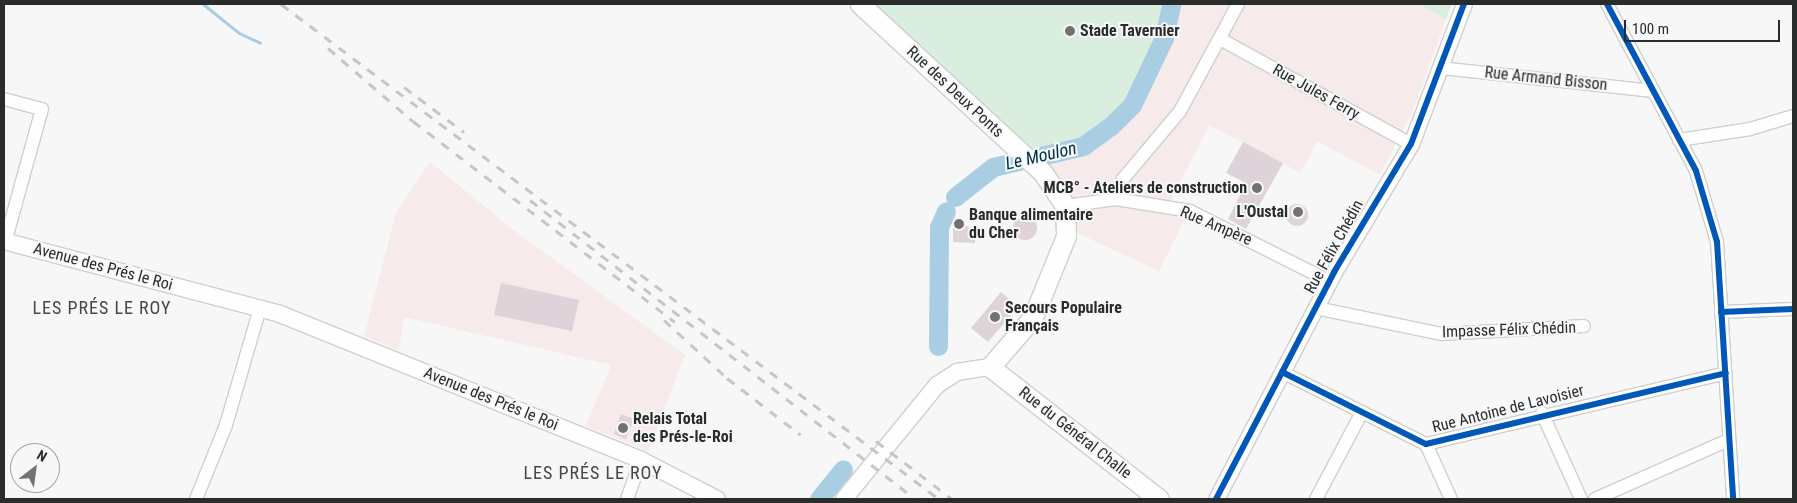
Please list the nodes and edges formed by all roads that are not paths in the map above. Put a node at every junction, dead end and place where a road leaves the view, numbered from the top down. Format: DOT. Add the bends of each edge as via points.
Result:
graph roads {
  1 [pos="860,4"];
  2 [pos="1238,4"];
  3 [pos="1464,4"];
  4 [pos="1607,4"];
  5 [pos="1220,39"];
  6 [pos="1441,68"];
  7 [pos="1652,91"];
  8 [pos="4,99"];
  9 [pos="1793,116"];
  10 [pos="1679,140"];
  11 [pos="1411,144"];
  12 [pos="1116,199"];
  13 [pos="1065,206"];
  14 [pos="4,241"];
  15 [pos="1329,281"];
  16 [pos="260,308"];
  17 [pos="1316,308"];
  18 [pos="1793,309"];
  19 [pos="1721,312"];
  20 [pos="1584,326"];
  21 [pos="990,367"];
  22 [pos="1282,372"];
  23 [pos="1726,373"];
  24 [pos="1362,412"];
  25 [pos="1542,413"];
  26 [pos="1729,440"];
  27 [pos="1426,444"];
  28 [pos="641,460"];
  29 [pos="1217,494"];
  30 [pos="196,499"];
  31 [pos="627,499"];
  32 [pos="717,499"];
  33 [pos="844,499"];
  34 [pos="1160,499"];
  35 [pos="1204,499"];
  36 [pos="1316,499"];
  37 [pos="1451,499"];
  38 [pos="1581,499"];
  39 [pos="1595,499"];
  40 [pos="1733,499"];
  1 -- 13 [label="main road, Rue des Deux Ponts" via="1043,173"];
  2 -- 5 [label="street"];
  3 -- 6 [label="street, Rue Félix Chédin"];
  4 -- 7 [label="street"];
  5 -- 11 [label="street, Rue Jules Ferry"];
  5 -- 12 [label="street" via="1180,111 1123,179"];
  6 -- 7 [label="street, Rue Armand Bisson"];
  6 -- 11 [label="street, Rue Félix Chédin"];
  7 -- 10 [label="street"];
  8 -- 14 [label="street" via="42,109"];
  9 -- 10 [label="street" via="1750,129"];
  10 -- 19 [label="street" via="1703,189 1717,242"];
  11 -- 15 [label="street, Rue Félix Chédin"];
  12 -- 13 [label="street, Rue Ampère"];
  12 -- 15 [label="street, Rue Ampère" via="1190,211"];
  13 -- 21 [label="main road" via="1066,236 1033,317"];
  14 -- 16 [label="main road, Avenue des Prés le Roi"];
  15 -- 17 [label="street, Rue Félix Chédin"];
  16 -- 28 [label="main road, Avenue des Prés le Roi"];
  16 -- 30 [label="street" via="226,425"];
  17 -- 20 [label="street, Impasse Félix Chédin" via="1442,334"];
  17 -- 22 [label="street, Rue Félix Chédin"];
  18 -- 19 [label="street"];
  19 -- 23 [label="street"];
  21 -- 33 [label="main road" via="957,372 937,385"];
  21 -- 34 [label="main road, Rue du Général Challe"];
  22 -- 24 [label="street, Rue Antoine de Lavoisier"];
  22 -- 29 [label="street, Rue Félix Chédin"];
  23 -- 25 [label="street, Rue Antoine de Lavoisier"];
  23 -- 26 [label="street"];
  24 -- 27 [label="street, Rue Antoine de Lavoisier"];
  24 -- 36 [label="street"];
  25 -- 27 [label="street, Rue Antoine de Lavoisier"];
  25 -- 38 [label="street"];
  26 -- 39 [label="street"];
  26 -- 40 [label="street"];
  27 -- 37 [label="street"];
  28 -- 31 [label="street"];
  28 -- 32 [label="main road, Avenue des Prés le Roi"];
  29 -- 35 [label="street, Rue Félix Chédin"];
}
